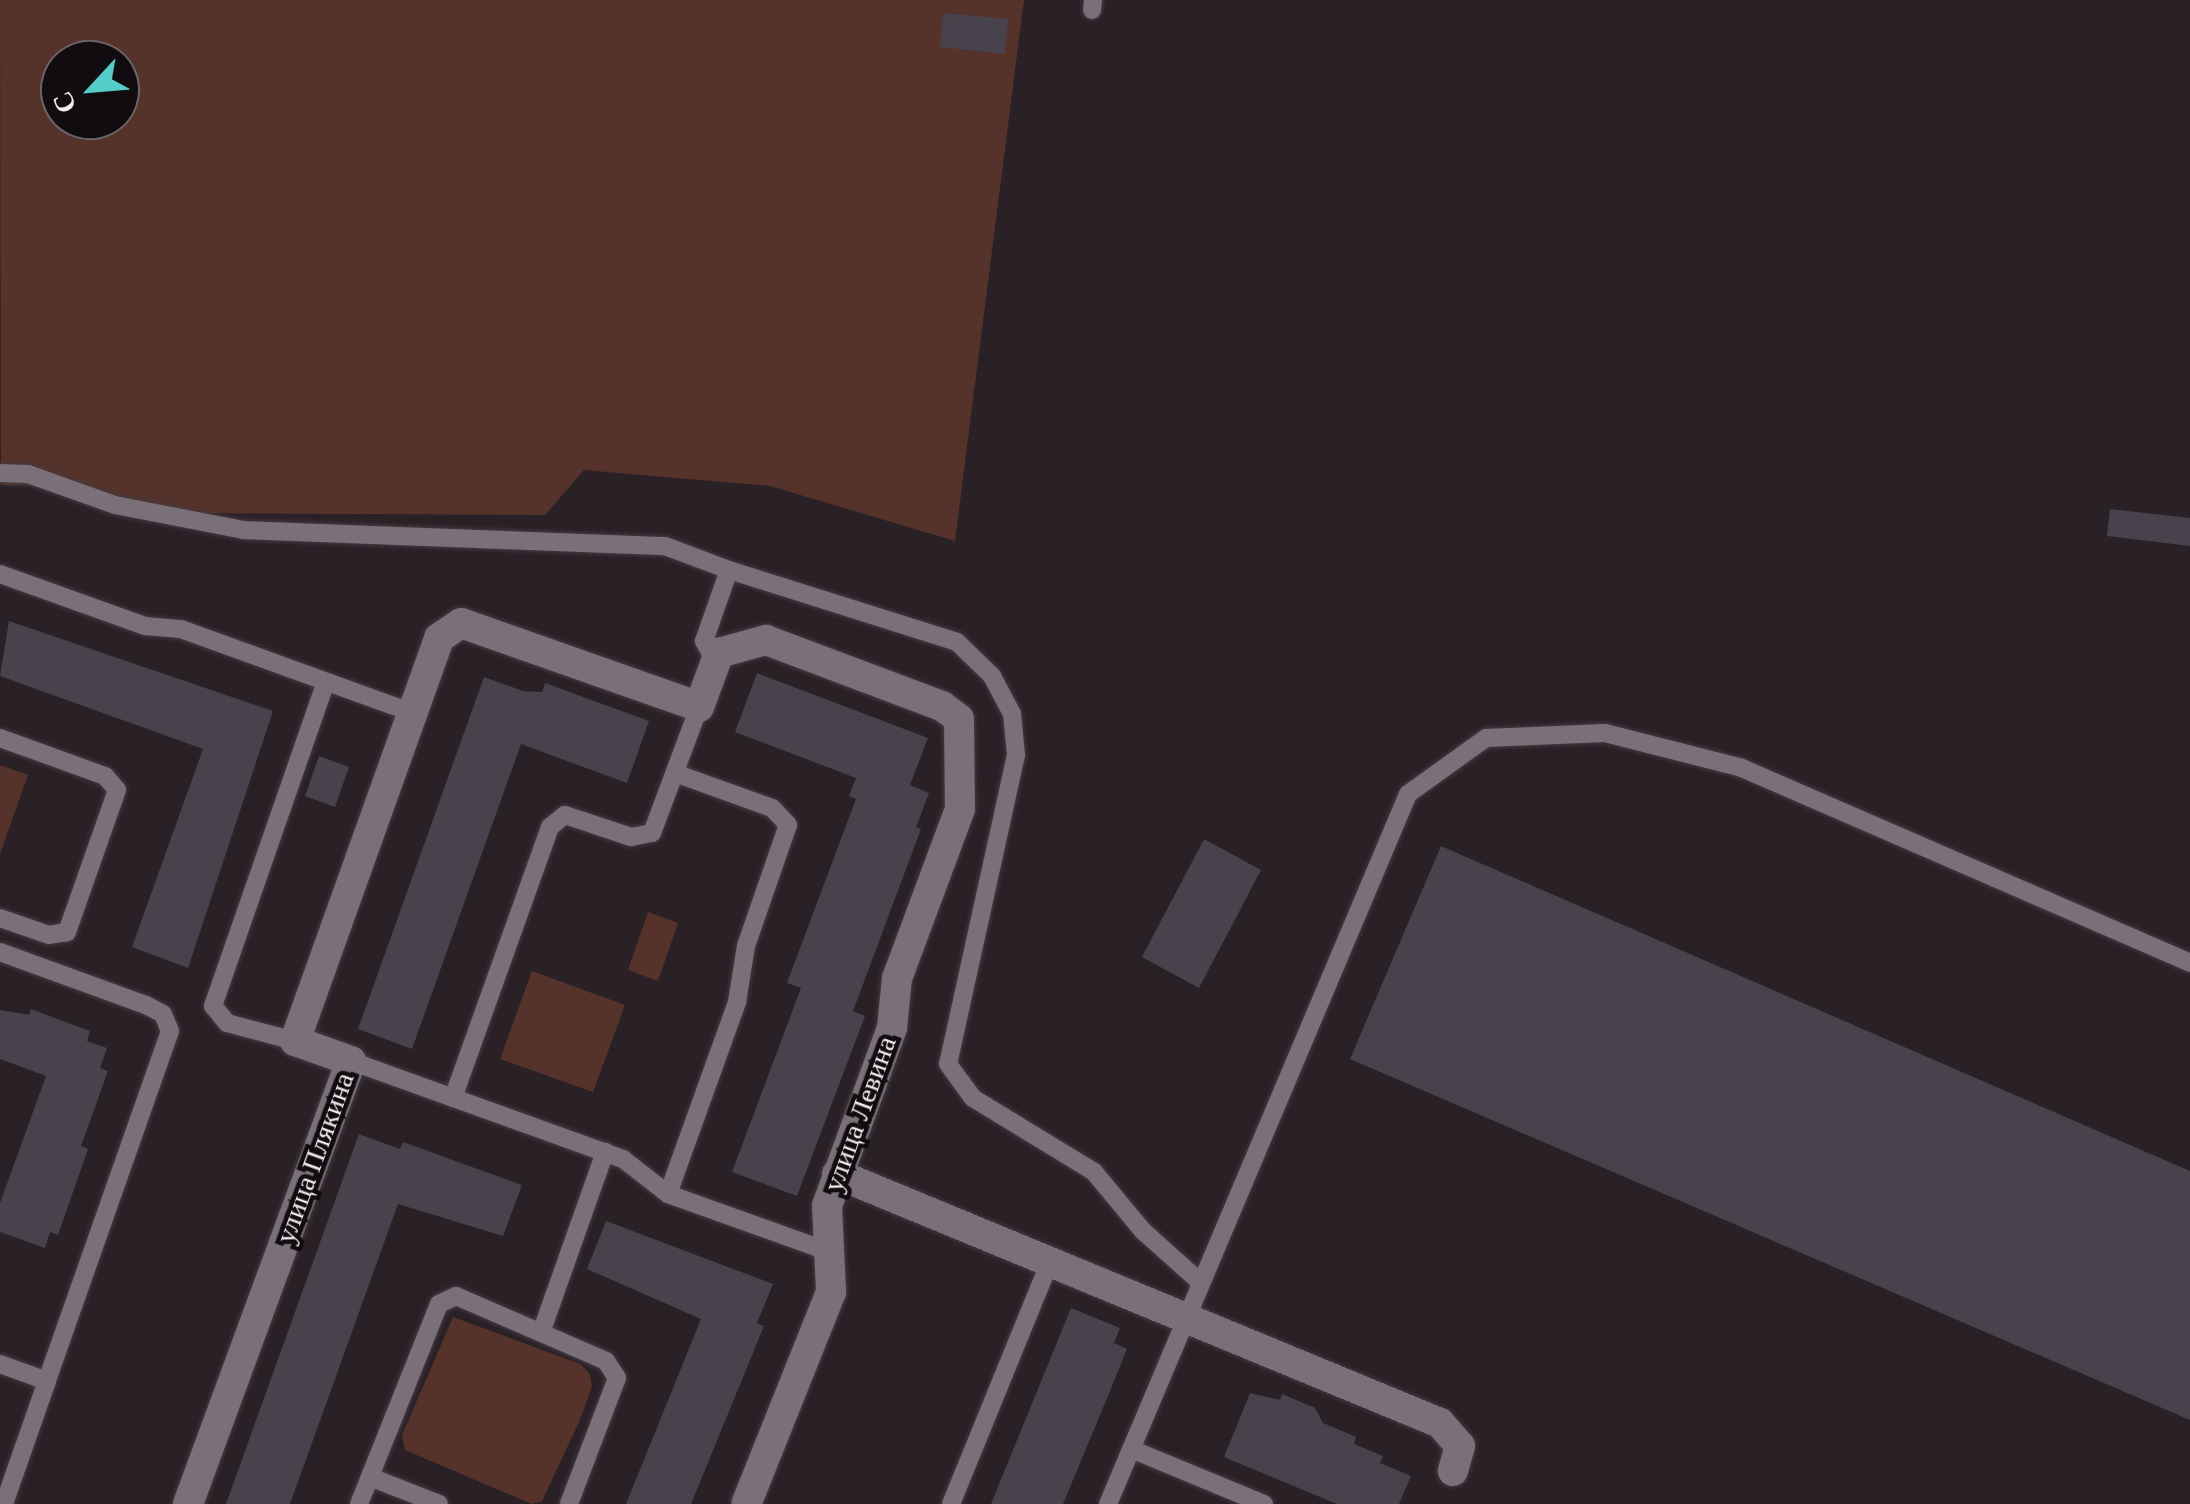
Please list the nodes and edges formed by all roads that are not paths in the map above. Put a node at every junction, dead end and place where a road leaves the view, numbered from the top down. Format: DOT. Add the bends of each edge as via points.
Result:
graph roads {
  1 [pos="0,473"];
  2 [pos="729,570"];
  3 [pos="0,574"];
  4 [pos="715,661"];
  5 [pos="326,682"];
  6 [pos="698,707"];
  7 [pos="413,713"];
  8 [pos="0,738"];
  9 [pos="675,773"];
  10 [pos="0,918"];
  11 [pos="0,952"];
  12 [pos="2190,963"];
  13 [pos="295,1041"];
  14 [pos="352,1061"];
  15 [pos="453,1098"];
  16 [pos="605,1152"];
  17 [pos="837,1174"];
  18 [pos="668,1194"];
  19 [pos="834,1253"];
  20 [pos="1050,1262"];
  21 [pos="1200,1282"];
  22 [pos="1185,1318"];
  23 [pos="542,1330"];
  24 [pos="0,1364"];
  25 [pos="48,1381"];
  26 [pos="1131,1448"];
  27 [pos="1452,1470"];
  28 [pos="370,1477"];
  29 [pos="4,1504"];
  30 [pos="188,1504"];
  31 [pos="359,1504"];
  32 [pos="439,1504"];
  33 [pos="569,1504"];
  34 [pos="746,1504"];
  35 [pos="951,1504"];
  36 [pos="1108,1504"];
  37 [pos="1264,1504"];
  1 -- 2 [label="lane" via="28,474 115,505 244,530 665,546"];
  2 -- 4 [label="lane" via="704,641"];
  2 -- 21 [label="lane" via="957,642 992,676 1012,714 1016,755 948,1064 974,1098 1094,1172 1143,1232"];
  3 -- 5 [label="lane"];
  4 -- 6 [label="street"];
  4 -- 17 [label="street, улица Левина" via="726,649 766,640 942,706 959,719 960,810 897,978 892,1028"];
  5 -- 7 [label="lane"];
  5 -- 13 [label="lane" via="212,1006 227,1023"];
  6 -- 7 [label="street" via="470,625 453,625 439,638"];
  6 -- 9 [label="lane"];
  7 -- 13 [label="street"];
  8 -- 10 [label="lane" via="105,776 118,790 67,932 49,935"];
  9 -- 15 [label="lane" via="656,826 643,838 564,815 550,827"];
  9 -- 18 [label="lane" via="772,808 788,825 746,946 736,1002"];
  11 -- 25 [label="lane" via="146,1005 163,1014 170,1032"];
  12 -- 21 [label="lane" via="1742,768 1605,733 1486,738 1408,794"];
  13 -- 14 [label="street, улица Плякина"];
  14 -- 15 [label="lane"];
  14 -- 30 [label="street, улица Плякина"];
  15 -- 16 [label="lane"];
  16 -- 18 [label="lane"];
  16 -- 23 [label="lane"];
  17 -- 19 [label="street, улица Левина" via="827,1206"];
  17 -- 20 [label="street"];
  18 -- 19 [label="lane"];
  19 -- 34 [label="street, улица Левина" via="830,1292"];
  20 -- 22 [label="street"];
  20 -- 35 [label="lane"];
  21 -- 22 [label="lane"];
  22 -- 26 [label="lane"];
  22 -- 27 [label="street" via="1440,1423 1460,1446"];
  23 -- 28 [label="lane" via="456,1296 439,1304"];
  23 -- 33 [label="lane" via="606,1361 617,1378"];
  24 -- 25 [label="lane"];
  25 -- 29 [label="lane"];
  26 -- 36 [label="lane"];
  26 -- 37 [label="lane"];
  28 -- 31 [label="lane"];
  28 -- 32 [label="lane"];
}
